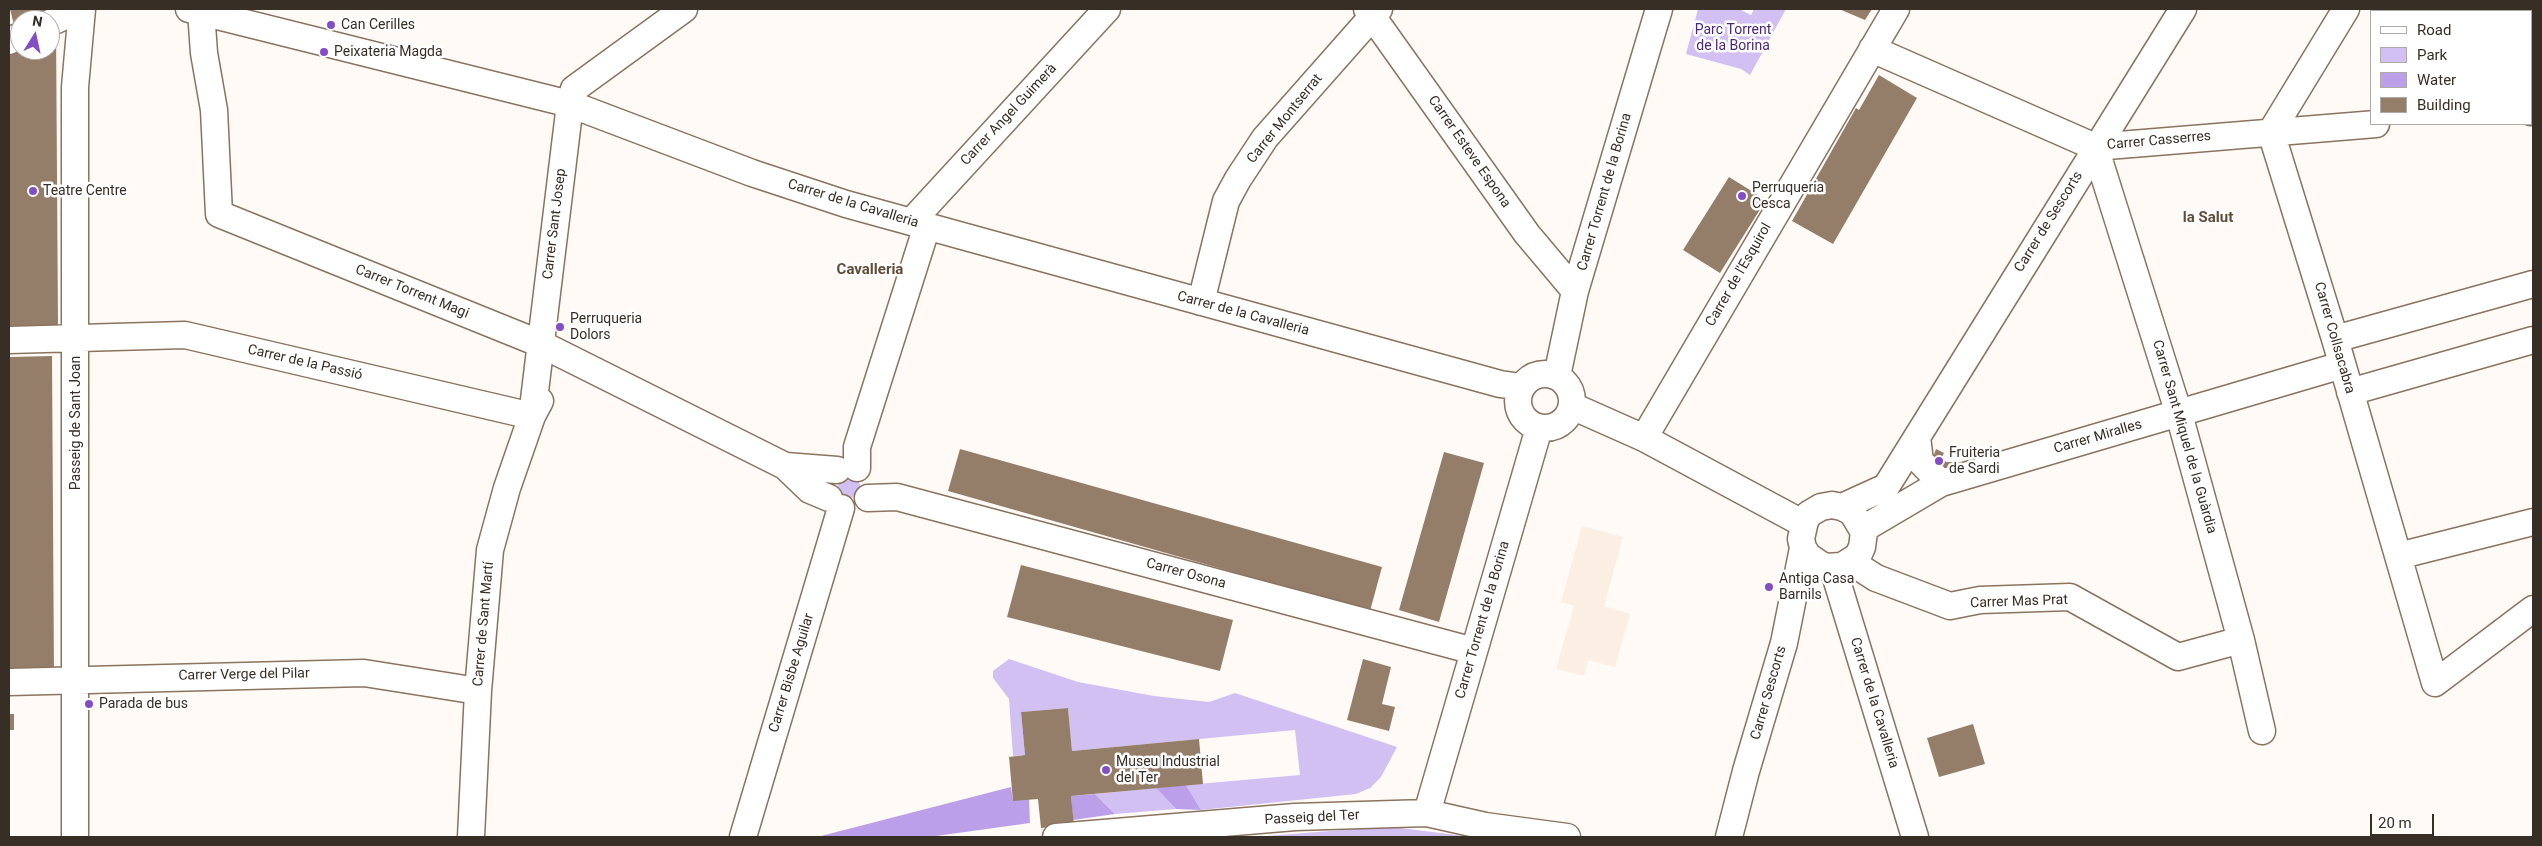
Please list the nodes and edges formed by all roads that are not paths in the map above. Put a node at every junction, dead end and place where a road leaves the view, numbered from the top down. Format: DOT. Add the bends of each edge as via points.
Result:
graph roads {
  1 [pos="684,9"];
  2 [pos="1107,9"];
  3 [pos="1659,9"];
  4 [pos="1896,9"];
  5 [pos="2346,9"];
  6 [pos="195,10"];
  7 [pos="2178,10"];
  8 [pos="1373,11"];
  9 [pos="67,14"];
  10 [pos="1872,49"];
  11 [pos="570,104"];
  12 [pos="2370,124"];
  13 [pos="2271,132"];
  14 [pos="2095,147"];
  15 [pos="919,224"];
  16 [pos="2533,284"];
  17 [pos="1576,291"];
  18 [pos="1201,302"];
  19 [pos="76,339"];
  20 [pos="2335,339"];
  21 [pos="9,340"];
  22 [pos="2533,340"];
  23 [pos="540,344"];
  24 [pos="565,356"];
  25 [pos="2342,365"];
  26 [pos="1556,376"];
  27 [pos="1521,387"];
  28 [pos="2350,392"];
  29 [pos="1572,406"];
  30 [pos="2179,414"];
  31 [pos="532,416"];
  32 [pos="1539,428"];
  33 [pos="1644,438"];
  34 [pos="1917,438"];
  35 [pos="785,466"];
  36 [pos="858,478"];
  37 [pos="1941,483"];
  38 [pos="835,503"];
  39 [pos="1842,507"];
  40 [pos="2533,522"];
  41 [pos="1863,529"];
  42 [pos="1804,536"];
  43 [pos="2398,556"];
  44 [pos="1842,565"];
  45 [pos="2533,609"];
  46 [pos="2241,640"];
  47 [pos="1474,651"];
  48 [pos="76,679"];
  49 [pos="9,682"];
  50 [pos="478,692"];
  51 [pos="2262,731"];
  52 [pos="1427,813"];
  53 [pos="75,837"];
  54 [pos="471,837"];
  55 [pos="743,837"];
  56 [pos="1056,837"];
  57 [pos="1567,837"];
  58 [pos="1729,837"];
  59 [pos="1915,837"];
  1 -- 11 [label="street" via="574,89"];
  2 -- 15 [label="street, Carrer Angel Guimerà"];
  3 -- 17 [label="street, Carrer Torrent de la Borina"];
  4 -- 10 [label="street, Carrer de l'Esquirol"];
  5 -- 13 [label="street"];
  6 -- 11 [label="street, Carrer de la Cavalleria"];
  6 -- 23 [label="street, Carrer Torrent Magi" via="214,110 219,214"];
  7 -- 14 [label="street, Carrer de Sescorts"];
  8 -- 17 [label="street, Carrer Esteve Espona" via="1527,234"];
  8 -- 18 [label="street, Carrer Montserrat" via="1266,138 1238,179 1226,201"];
  9 -- 19 [label="street, Passeig de Sant Joan" via="75,87"];
  10 -- 14 [label="street, Carrer Casserres"];
  10 -- 33 [label="street, Carrer de l'Esquirol"];
  11 -- 15 [label="street, Carrer de la Cavalleria" via="752,173"];
  11 -- 23 [label="street, Carrer Sant Josep"];
  12 -- 13 [label="street, Carrer Casserres"];
  13 -- 14 [label="street, Carrer Casserres"];
  13 -- 20 [label="street, Carrer Collsacabra"];
  14 -- 30 [label="street, Carrer Sant Miquel de la Guàrdia"];
  14 -- 34 [label="street, Carrer de Sescorts"];
  15 -- 18 [label="street, Carrer de la Cavalleria"];
  15 -- 36 [label="street" via="857,447"];
  16 -- 20 [label="street"];
  17 -- 26 [label="street, Carrer Torrent de la Borina"];
  18 -- 27 [label="street, Carrer de la Cavalleria"];
  19 -- 21 [label="street, Carrer de la Passió"];
  19 -- 31 [label="street, Carrer de la Passió" via="185,335"];
  19 -- 48 [label="street, Passeig de Sant Joan"];
  20 -- 25 [label="street, Carrer Collsacabra"];
  22 -- 28 [label="street"];
  23 -- 24 [label="street, Carrer Torrent Magi"];
  23 -- 31 [label="street, Carrer de Sant Martí"];
  24 -- 31 [label="street, Carrer de Sant Martí"];
  24 -- 35 [label="street, Carrer Torrent Magi"];
  25 -- 28 [label="street, Carrer Collsacabra"];
  25 -- 30 [label="street, Carrer Miralles"];
  26 -- 27 [label="street" via="1533,376"];
  26 -- 29 [label="street" via="1571,392"];
  27 -- 32 [label="street" via="1518,395 1520,412 1524,419"];
  28 -- 43 [label="street, Carrer Collsacabra"];
  29 -- 32 [label="street" via="1564,421 1556,426"];
  29 -- 33 [label="street"];
  30 -- 37 [label="street, Carrer Miralles"];
  30 -- 46 [label="street, Carrer Sant Miquel de la Guàrdia"];
  31 -- 50 [label="street, Carrer de Sant Martí" via="490,550"];
  32 -- 47 [label="street, Carrer Torrent de la Borina"];
  33 -- 42 [label="street"];
  34 -- 37 [label="street" via="1920,461"];
  34 -- 39 [label="street, Carrer de Sescorts" via="1886,487"];
  35 -- 36 [label="street, Carrer Torrent Magi"];
  35 -- 38 [label="street, Carrer Torrent Magi" via="810,490"];
  36 -- 38 [label="street, Carrer Bisbe Aguilar" via="828,482"];
  36 -- 38 [label="street" via="856,509"];
  36 -- 47 [label="street, Carrer Osona" via="898,498"];
  37 -- 41 [label="street, Carrer Miralles"];
  38 -- 55 [label="street, Carrer Bisbe Aguilar"];
  39 -- 41 [label="street" via="1852,512"];
  39 -- 42 [label="street" via="1821,507 1809,514"];
  40 -- 43 [label="street"];
  41 -- 44 [label="street" via="1862,547"];
  42 -- 44 [label="street" via="1815,562"];
  42 -- 58 [label="street, Carrer Sescorts" via="1784,643"];
  43 -- 45 [label="street, Carrer Collsacabra" via="2435,683"];
  44 -- 46 [label="street, Carrer Mas Prat" via="1950,606 1980,600 2070,597 2178,657"];
  44 -- 59 [label="street, Carrer de la Cavalleria"];
  46 -- 51 [label="street, Carrer Sant Miquel de la Guàrdia"];
  47 -- 52 [label="street, Carrer Torrent de la Borina"];
  48 -- 49 [label="street, Carrer Verge del Pilar"];
  48 -- 50 [label="street, Carrer Verge del Pilar" via="364,673"];
  48 -- 53 [label="street, Passeig de Sant Joan"];
  50 -- 54 [label="street, Carrer de Sant Martí"];
  52 -- 56 [label="street, Passeig del Ter" via="1295,817"];
  52 -- 57 [label="street, Passeig del Ter" via="1485,826"];
}
